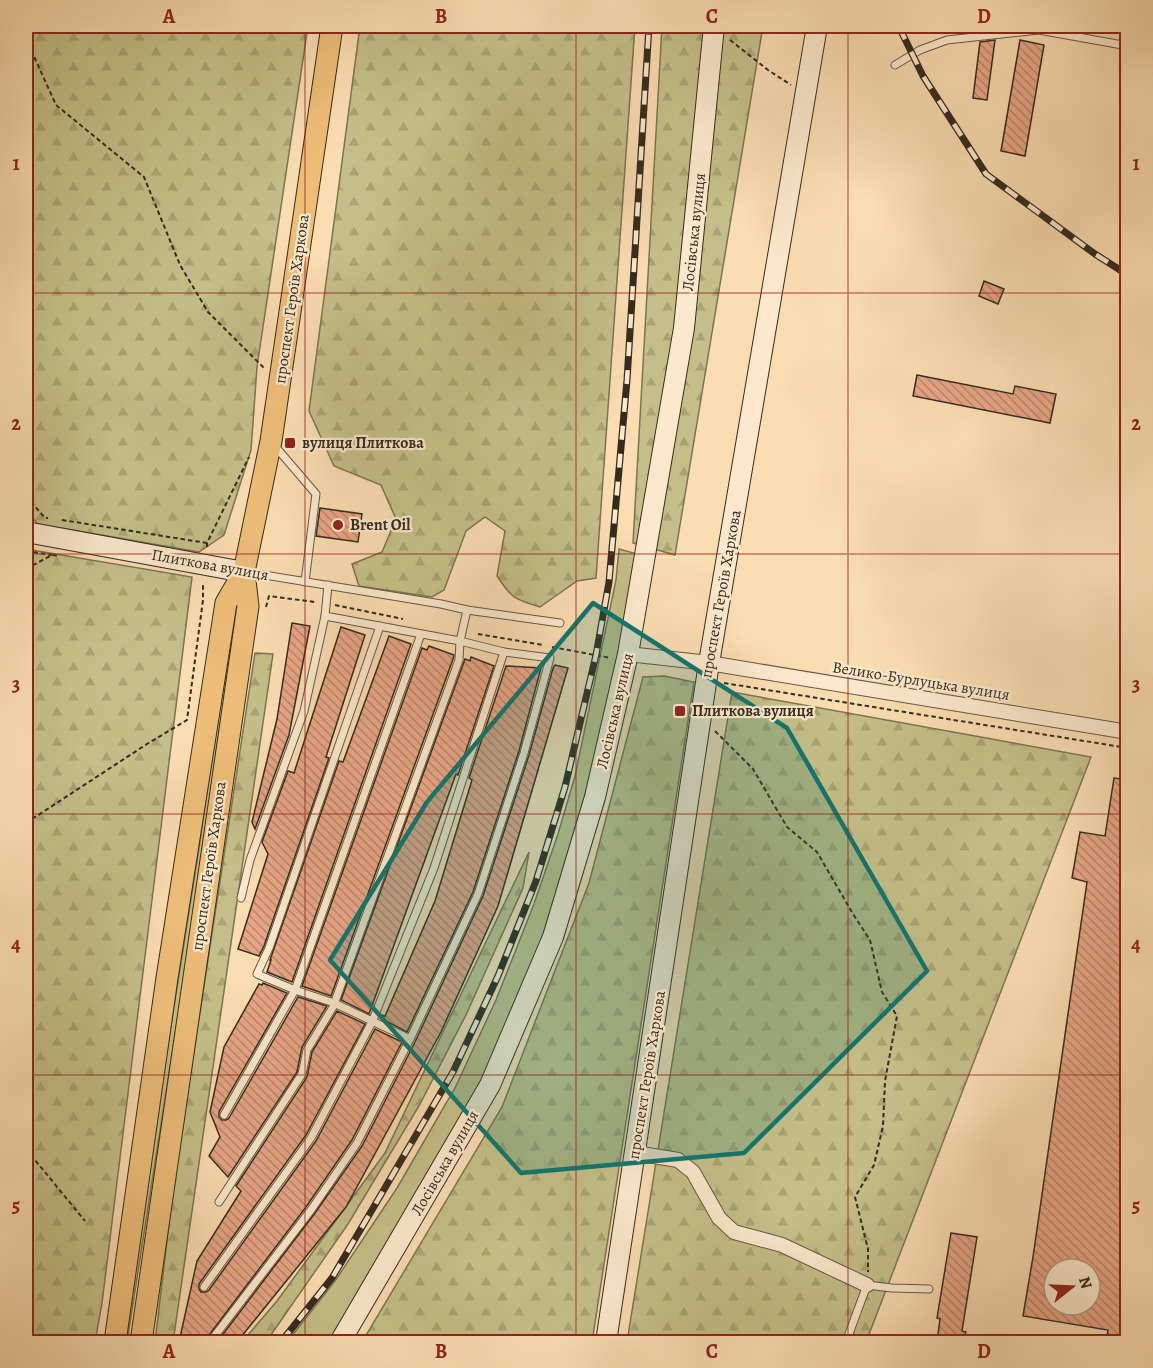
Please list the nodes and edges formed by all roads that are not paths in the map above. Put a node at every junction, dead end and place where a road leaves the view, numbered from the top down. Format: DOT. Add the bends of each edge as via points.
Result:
graph roads {
  1 [pos="332,26"];
  2 [pos="714,26"];
  3 [pos="818,26"];
  4 [pos="1128,46"];
  5 [pos="895,65"];
  6 [pos="271,441"];
  7 [pos="27,536"];
  8 [pos="244,572"];
  9 [pos="305,582"];
  10 [pos="328,585"];
  11 [pos="466,610"];
  12 [pos="325,616"];
  13 [pos="560,623"];
  14 [pos="380,626"];
  15 [pos="421,634"];
  16 [pos="460,641"];
  17 [pos="504,652"];
  18 [pos="628,654"];
  19 [pos="707,672"];
  20 [pos="1128,732"];
  21 [pos="242,898"];
  22 [pos="295,990"];
  23 [pos="334,1004"];
  24 [pos="372,1022"];
  25 [pos="410,1040"];
  26 [pos="224,1115"];
  27 [pos="635,1153"];
  28 [pos="219,1202"];
  29 [pos="867,1285"];
  30 [pos="204,1287"];
  31 [pos="929,1289"];
  32 [pos="116,1338"];
  33 [pos="141,1341"];
  34 [pos="210,1342"];
  35 [pos="340,1342"];
  36 [pos="606,1342"];
  37 [pos="846,1342"];
  1 -- 6 [label="main road, проспект Героїв Харкова"];
  2 -- 18 [label="street, Лосівська вулиця" via="684,328"];
  3 -- 19 [label="street, проспект Героїв Харкова"];
  4 -- 5 [label="lane" via="1039,30 947,40"];
  6 -- 8 [label="main road, проспект Героїв Харкова"];
  6 -- 9 [label="lane" via="316,494"];
  7 -- 8 [label="street, Плиткова вулиця"];
  8 -- 9 [label="lane, Плиткова вулиця"];
  8 -- 32 [label="main road, проспект Героїв Харкова" via="226,603"];
  8 -- 33 [label="main road, проспект Героїв Харкова" via="248,606"];
  9 -- 10 [label="lane, Плиткова вулиця"];
  10 -- 11 [label="lane, Плиткова вулиця"];
  10 -- 12 [label="lane"];
  11 -- 13 [label="lane, Плиткова вулиця"];
  11 -- 16 [label="lane"];
  12 -- 14 [label="lane"];
  12 -- 21 [label="lane" via="304,711 250,861"];
  14 -- 15 [label="lane"];
  14 -- 22 [label="lane" via="257,974"];
  15 -- 16 [label="lane"];
  15 -- 22 [label="lane"];
  16 -- 17 [label="lane"];
  16 -- 23 [label="lane" via="459,660"];
  17 -- 24 [label="lane" via="434,868"];
  17 -- 25 [label="lane" via="550,658 478,894"];
  18 -- 19 [label="street"];
  18 -- 35 [label="street, Лосівська вулиця" via="595,797 553,937 490,1085"];
  19 -- 20 [label="street, Велико-Бурлуцька вулиця"];
  19 -- 27 [label="street, проспект Героїв Харкова"];
  22 -- 23 [label="lane"];
  22 -- 26 [label="lane"];
  23 -- 24 [label="lane"];
  23 -- 28 [label="lane" via="308,1050 302,1074"];
  24 -- 25 [label="lane"];
  24 -- 30 [label="lane" via="311,1138"];
  25 -- 34 [label="lane" via="357,1143"];
  27 -- 29 [label="street" via="678,1160 693,1172 719,1218 734,1232 782,1245"];
  27 -- 36 [label="street, проспект Героїв Харкова"];
  29 -- 31 [label="lane"];
  29 -- 37 [label="lane"];
}
